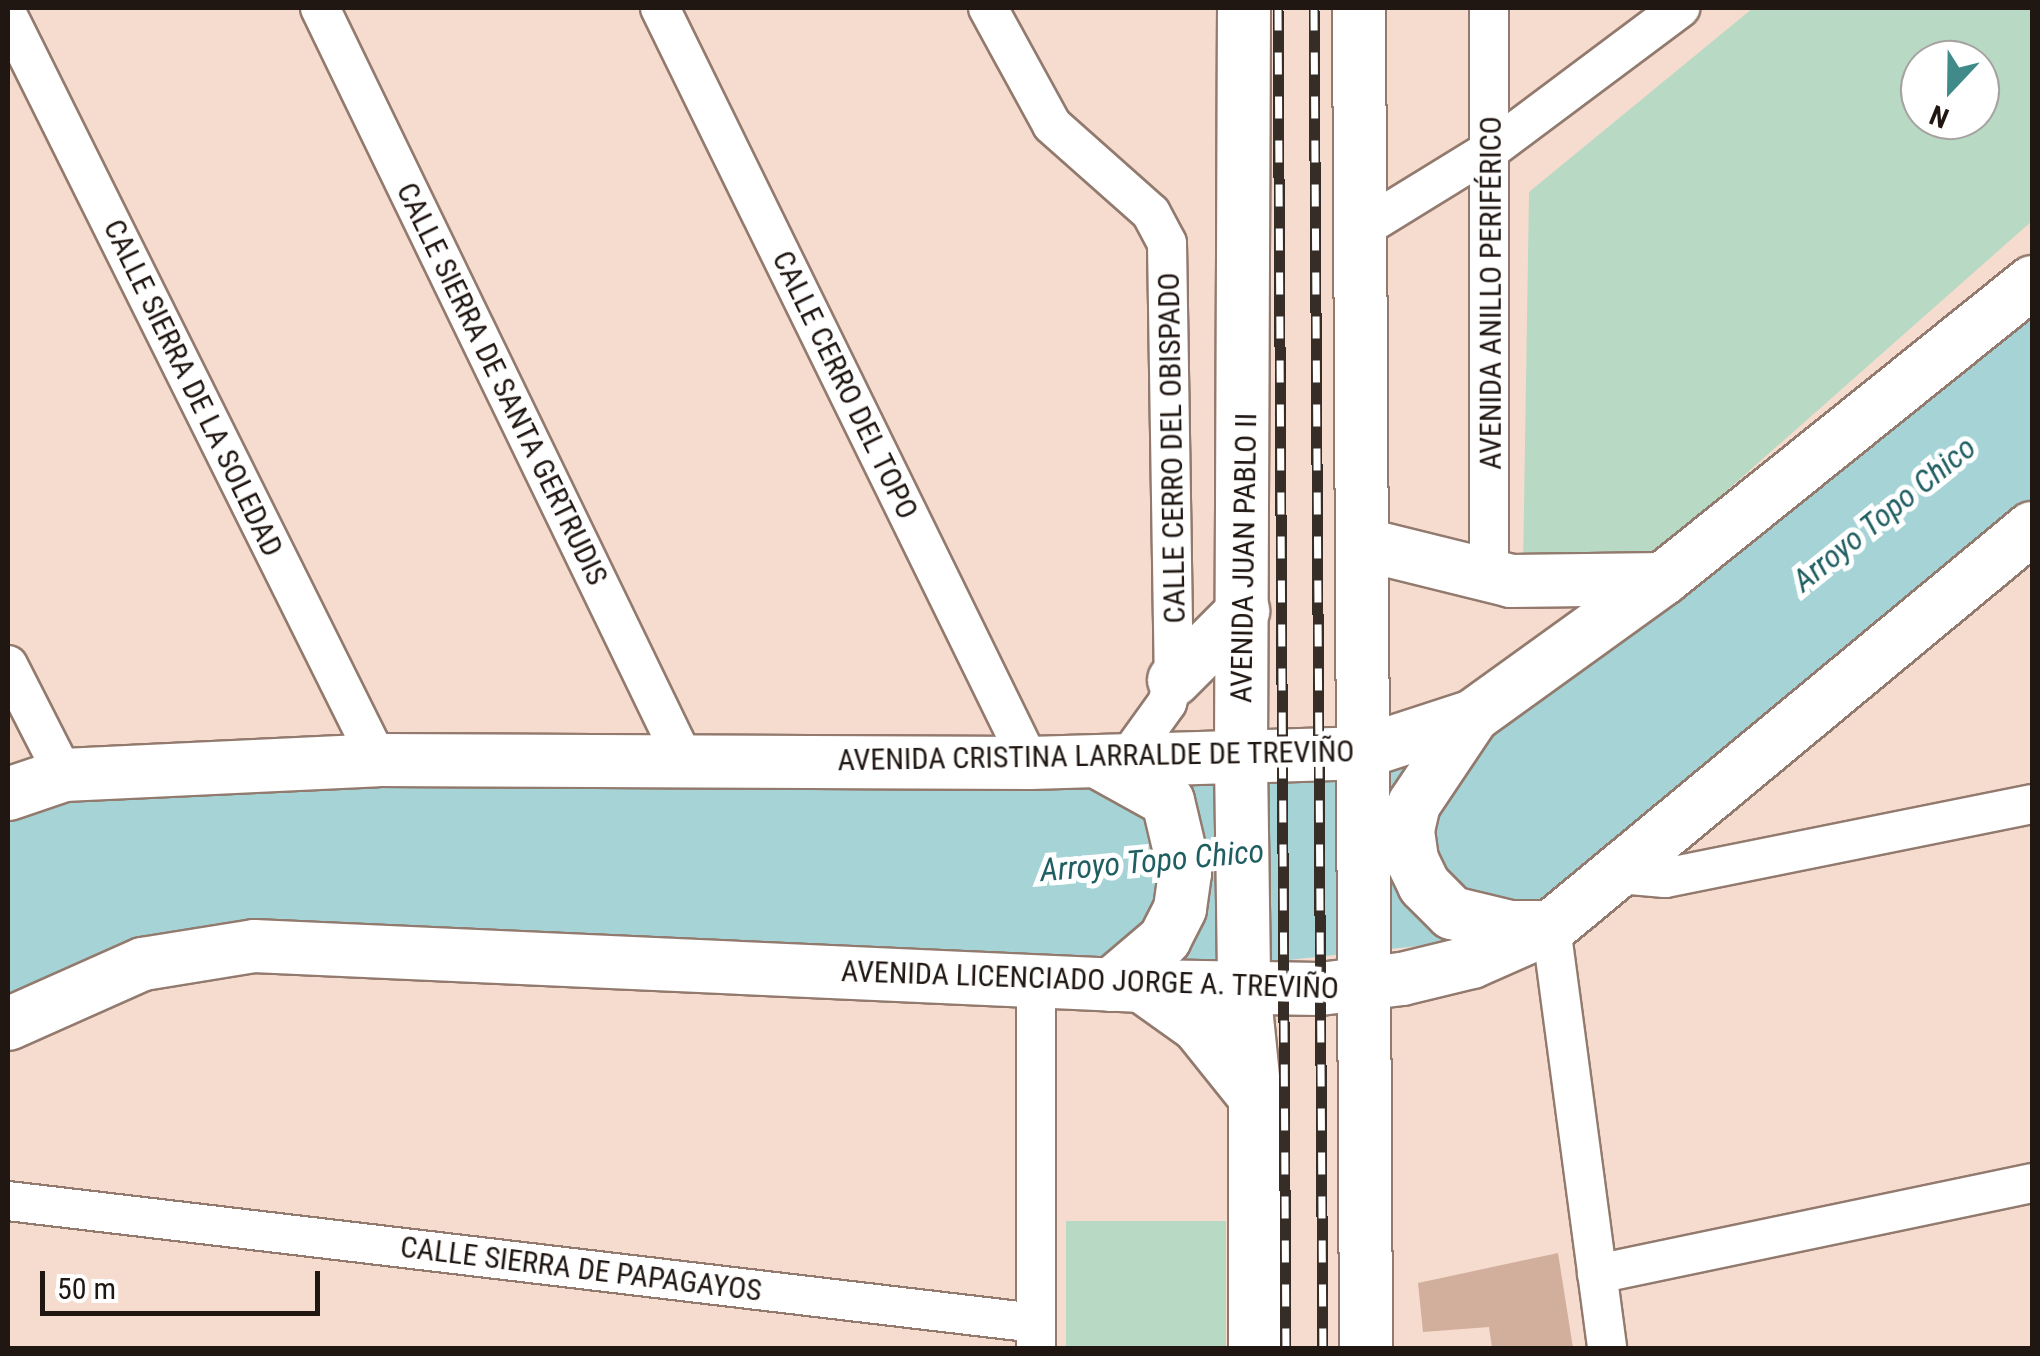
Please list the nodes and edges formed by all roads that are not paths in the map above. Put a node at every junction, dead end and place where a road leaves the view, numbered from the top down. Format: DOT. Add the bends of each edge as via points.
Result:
graph roads {
  1 [pos="320,8"];
  2 [pos="660,8"];
  3 [pos="988,8"];
  4 [pos="1244,8"];
  5 [pos="1359,8"];
  6 [pos="1490,8"];
  7 [pos="1680,8"];
  8 [pos="8,16"];
  9 [pos="1493,148"];
  10 [pos="1363,228"];
  11 [pos="2032,282"];
  12 [pos="2032,528"];
  13 [pos="1366,545"];
  14 [pos="1489,578"];
  15 [pos="1663,578"];
  16 [pos="1243,611"];
  17 [pos="8,664"];
  18 [pos="1174,680"];
  19 [pos="1459,733"];
  20 [pos="378,760"];
  21 [pos="684,760"];
  22 [pos="1030,763"];
  23 [pos="1360,765"];
  24 [pos="1122,768"];
  25 [pos="1241,769"];
  26 [pos="64,775"];
  27 [pos="8,794"];
  28 [pos="2032,804"];
  29 [pos="1619,874"];
  30 [pos="1531,927"];
  31 [pos="1244,976"];
  32 [pos="1363,976"];
  33 [pos="1133,978"];
  34 [pos="1036,982"];
  35 [pos="8,1024"];
  36 [pos="1255,1098"];
  37 [pos="2032,1183"];
  38 [pos="8,1200"];
  39 [pos="1597,1274"];
  40 [pos="1036,1336"];
  41 [pos="1254,1348"];
  42 [pos="1366,1348"];
  43 [pos="1608,1348"];
  1 -- 21 [label="street, CALLE SIERRA DE SANTA GERTRUDIS"];
  2 -- 22 [label="street, CALLE CERRO DEL TOPO"];
  3 -- 18 [label="street, CALLE CERRO DEL OBISPADO" via="1052,125 1165,233"];
  4 -- 16 [label="main road, AVENIDA JUAN PABLO II"];
  5 -- 10 [label="main road"];
  6 -- 9 [label="street, AVENIDA ANILLO PERIFÉRICO"];
  7 -- 9 [label="street"];
  8 -- 20 [label="street, CALLE SIERRA DE LA SOLEDAD"];
  9 -- 10 [label="street"];
  9 -- 14 [label="street, AVENIDA ANILLO PERIFÉRICO"];
  10 -- 13 [label="main road"];
  11 -- 15 [label="main road, AVENIDA CRISTINA LARRALDE DE TREVIÑO"];
  12 -- 29 [label="main road, AVENIDA LICENCIADO JORGE A. TREVIÑO"];
  13 -- 14 [label="main road"];
  13 -- 23 [label="main road"];
  14 -- 15 [label="main road" via="1552,586"];
  15 -- 19 [label="main road, AVENIDA CRISTINA LARRALDE DE TREVIÑO"];
  16 -- 18 [label="main road"];
  16 -- 25 [label="main road, AVENIDA JUAN PABLO II"];
  17 -- 26 [label="street"];
  18 -- 24 [label="street, CALLE CERRO DEL OBISPADO" via="1167,703"];
  19 -- 23 [label="main road, AVENIDA CRISTINA LARRALDE DE TREVIÑO"];
  19 -- 30 [label="main road" via="1414,804 1408,830 1412,860 1424,884 1452,912"];
  20 -- 21 [label="main road, AVENIDA CRISTINA LARRALDE DE TREVIÑO"];
  20 -- 26 [label="main road, AVENIDA CRISTINA LARRALDE DE TREVIÑO"];
  21 -- 22 [label="main road, AVENIDA CRISTINA LARRALDE DE TREVIÑO"];
  22 -- 24 [label="main road, AVENIDA CRISTINA LARRALDE DE TREVIÑO"];
  23 -- 25 [label="main road, AVENIDA CRISTINA LARRALDE DE TREVIÑO"];
  23 -- 32 [label="main road"];
  24 -- 25 [label="main road, AVENIDA CRISTINA LARRALDE DE TREVIÑO"];
  24 -- 33 [label="main road" via="1168,801 1186,873 1180,910"];
  25 -- 31 [label="main road, AVENIDA JUAN PABLO II"];
  26 -- 27 [label="main road, AVENIDA CRISTINA LARRALDE DE TREVIÑO"];
  28 -- 29 [label="street" via="1665,878"];
  29 -- 30 [label="main road, AVENIDA LICENCIADO JORGE A. TREVIÑO"];
  30 -- 32 [label="main road, AVENIDA LICENCIADO JORGE A. TREVIÑO" via="1472,962"];
  30 -- 39 [label="street"];
  31 -- 32 [label="main road, AVENIDA LICENCIADO JORGE A. TREVIÑO"];
  31 -- 33 [label="main road, AVENIDA LICENCIADO JORGE A. TREVIÑO"];
  31 -- 36 [label="main road, AVENIDA JUAN PABLO II"];
  32 -- 42 [label="main road"];
  33 -- 34 [label="main road, AVENIDA LICENCIADO JORGE A. TREVIÑO"];
  33 -- 36 [label="main road" via="1198,1026"];
  34 -- 35 [label="main road, AVENIDA LICENCIADO JORGE A. TREVIÑO" via="254,946 143,964"];
  34 -- 40 [label="street"];
  36 -- 41 [label="main road, AVENIDA JUAN PABLO II"];
  37 -- 39 [label="street"];
  38 -- 40 [label="street, CALLE SIERRA DE PAPAGAYOS"];
  39 -- 43 [label="street"];
}
